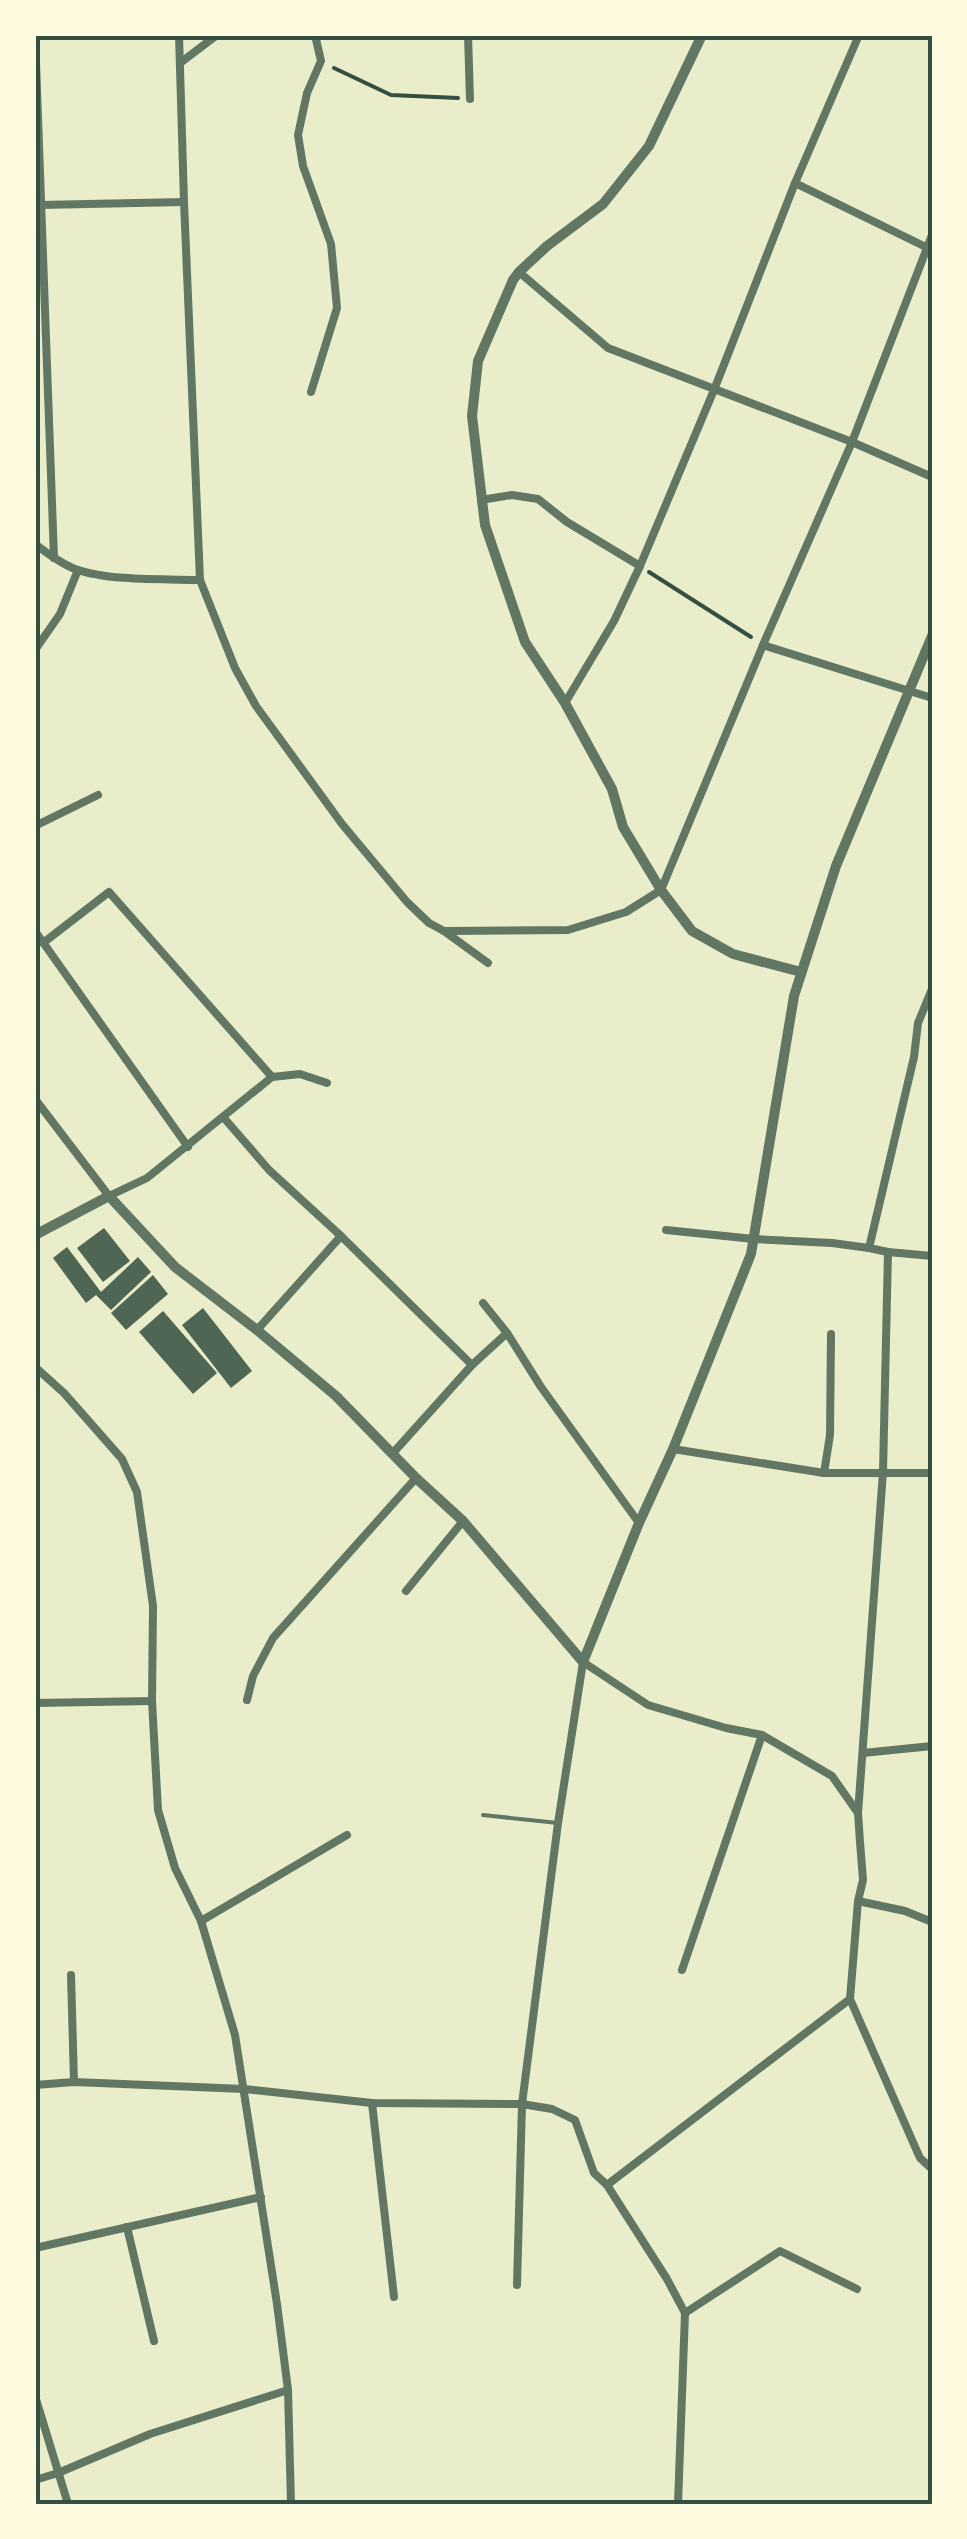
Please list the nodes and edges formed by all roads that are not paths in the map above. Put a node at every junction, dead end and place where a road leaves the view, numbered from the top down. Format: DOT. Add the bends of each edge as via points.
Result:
graph roads {
  1 [pos="35,35"];
  2 [pos="180,35"];
  3 [pos="217,35"];
  4 [pos="315,35"];
  5 [pos="468,35"];
  6 [pos="702,35"];
  7 [pos="859,35"];
  8 [pos="180,63"];
  9 [pos="470,99"];
  10 [pos="795,184"];
  11 [pos="184,202"];
  12 [pos="40,204"];
  13 [pos="932,235"];
  14 [pos="929,250"];
  15 [pos="519,272"];
  16 [pos="714,390"];
  17 [pos="311,392"];
  18 [pos="852,442"];
  19 [pos="932,476"];
  20 [pos="482,500"];
  21 [pos="35,544"];
  22 [pos="54,558"];
  23 [pos="640,566"];
  24 [pos="78,570"];
  25 [pos="200,580"];
  26 [pos="932,636"];
  27 [pos="763,645"];
  28 [pos="35,650"];
  29 [pos="911,690"];
  30 [pos="932,698"];
  31 [pos="565,703"];
  32 [pos="98,795"];
  33 [pos="35,826"];
  34 [pos="661,890"];
  35 [pos="35,931"];
  36 [pos="444,931"];
  37 [pos="43,943"];
  38 [pos="488,964"];
  39 [pos="801,972"];
  40 [pos="932,989"];
  41 [pos="272,1077"];
  42 [pos="327,1083"];
  43 [pos="35,1098"];
  44 [pos="224,1118"];
  45 [pos="188,1147"];
  46 [pos="109,1196"];
  47 [pos="666,1230"];
  48 [pos="35,1234"];
  49 [pos="341,1236"];
  50 [pos="754,1239"];
  51 [pos="869,1248"];
  52 [pos="888,1252"];
  53 [pos="932,1256"];
  54 [pos="483,1303"];
  55 [pos="257,1330"];
  56 [pos="507,1333"];
  57 [pos="831,1334"];
  58 [pos="472,1365"];
  59 [pos="35,1367"];
  60 [pos="674,1449"];
  61 [pos="392,1453"];
  62 [pos="883,1472"];
  63 [pos="824,1473"];
  64 [pos="932,1473"];
  65 [pos="416,1478"];
  66 [pos="463,1521"];
  67 [pos="639,1523"];
  68 [pos="406,1591"];
  69 [pos="584,1662"];
  70 [pos="247,1700"];
  71 [pos="152,1701"];
  72 [pos="35,1704"];
  73 [pos="762,1735"];
  74 [pos="932,1746"];
  75 [pos="863,1753"];
  76 [pos="858,1813"];
  77 [pos="484,1815"];
  78 [pos="558,1824"];
  79 [pos="347,1835"];
  80 [pos="858,1901"];
  81 [pos="202,1922"];
  82 [pos="932,1922"];
  83 [pos="682,1970"];
  84 [pos="71,1975"];
  85 [pos="850,1999"];
  86 [pos="74,2082"];
  87 [pos="35,2085"];
  88 [pos="244,2089"];
  89 [pos="372,2103"];
  90 [pos="522,2104"];
  91 [pos="932,2169"];
  92 [pos="607,2185"];
  93 [pos="261,2196"];
  94 [pos="127,2227"];
  95 [pos="35,2248"];
  96 [pos="517,2285"];
  97 [pos="857,2289"];
  98 [pos="394,2296"];
  99 [pos="685,2313"];
  100 [pos="154,2341"];
  101 [pos="288,2390"];
  102 [pos="35,2396"];
  103 [pos="58,2473"];
  104 [pos="35,2480"];
  105 [pos="68,2504"];
  106 [pos="291,2504"];
  107 [pos="678,2504"];
  1 -- 12 [label="street"];
  2 -- 8 [label="street"];
  3 -- 8 [label="street"];
  4 -- 17 [label="street" via="321,61 298,135 331,244 336,308"];
  5 -- 9 [label="street"];
  6 -- 15 [label="street" via="649,146 604,204"];
  7 -- 10 [label="street"];
  8 -- 11 [label="street"];
  10 -- 14 [label="street"];
  10 -- 16 [label="street"];
  11 -- 12 [label="street"];
  11 -- 25 [label="street"];
  12 -- 22 [label="street"];
  13 -- 14 [label="street"];
  14 -- 18 [label="street"];
  15 -- 16 [label="street" via="608,348"];
  15 -- 20 [label="street" via="478,361 472,416"];
  16 -- 18 [label="street"];
  16 -- 23 [label="street"];
  18 -- 19 [label="street"];
  18 -- 27 [label="street"];
  20 -- 23 [label="street" via="538,499"];
  20 -- 31 [label="street" via="484,525 526,642"];
  21 -- 22 [label="street"];
  22 -- 24 [label="street"];
  23 -- 31 [label="street"];
  24 -- 25 [label="street"];
  24 -- 28 [label="street"];
  25 -- 36 [label="street" via="256,706 407,902"];
  26 -- 29 [label="street"];
  27 -- 29 [label="street"];
  27 -- 34 [label="street"];
  29 -- 30 [label="street"];
  29 -- 39 [label="street" via="836,866"];
  31 -- 34 [label="street"];
  32 -- 33 [label="street"];
  34 -- 36 [label="street" via="626,912 568,930"];
  34 -- 39 [label="street" via="692,932 733,954"];
  35 -- 37 [label="street"];
  36 -- 38 [label="street"];
  37 -- 41 [label="street" via="108,892"];
  37 -- 45 [label="street"];
  39 -- 50 [label="street"];
  40 -- 51 [label="street" via="918,1022"];
  41 -- 42 [label="street" via="300,1074"];
  41 -- 44 [label="street"];
  43 -- 46 [label="street"];
  44 -- 45 [label="street"];
  44 -- 49 [label="street"];
  45 -- 46 [label="street"];
  46 -- 48 [label="street"];
  46 -- 55 [label="street" via="175,1267"];
  47 -- 50 [label="street"];
  49 -- 55 [label="street"];
  49 -- 58 [label="street"];
  50 -- 51 [label="street"];
  50 -- 60 [label="street"];
  51 -- 52 [label="street"];
  52 -- 53 [label="street"];
  52 -- 62 [label="street"];
  54 -- 56 [label="street"];
  55 -- 61 [label="street"];
  56 -- 58 [label="street"];
  56 -- 67 [label="street"];
  57 -- 63 [label="street"];
  58 -- 61 [label="street"];
  59 -- 71 [label="street" via="122,1459 137,1492 152,1606"];
  60 -- 63 [label="street"];
  60 -- 67 [label="street"];
  61 -- 65 [label="street"];
  62 -- 63 [label="street"];
  62 -- 64 [label="street"];
  62 -- 75 [label="street"];
  65 -- 66 [label="street"];
  65 -- 70 [label="street" via="273,1638"];
  66 -- 68 [label="street"];
  66 -- 69 [label="street"];
  67 -- 69 [label="street"];
  69 -- 73 [label="street" via="648,1705"];
  69 -- 78 [label="street"];
  71 -- 72 [label="street"];
  71 -- 81 [label="street" via="158,1810 175,1868"];
  73 -- 76 [label="street" via="832,1776"];
  73 -- 83 [label="street"];
  74 -- 75 [label="street"];
  75 -- 76 [label="street"];
  76 -- 80 [label="street"];
  77 -- 78 [label="lane"];
  78 -- 90 [label="street"];
  79 -- 81 [label="street"];
  80 -- 82 [label="street"];
  80 -- 85 [label="street"];
  81 -- 88 [label="street"];
  84 -- 86 [label="street"];
  85 -- 91 [label="street" via="920,2158"];
  85 -- 92 [label="street"];
  86 -- 87 [label="street"];
  86 -- 88 [label="street"];
  88 -- 89 [label="street"];
  88 -- 93 [label="street"];
  89 -- 90 [label="street"];
  89 -- 98 [label="street"];
  90 -- 92 [label="street" via="575,2120 594,2173"];
  90 -- 96 [label="street"];
  92 -- 99 [label="street"];
  93 -- 94 [label="street"];
  93 -- 101 [label="street"];
  94 -- 95 [label="street"];
  94 -- 100 [label="street"];
  97 -- 99 [label="street" via="780,2250"];
  99 -- 107 [label="street"];
  101 -- 103 [label="street" via="150,2434"];
  101 -- 106 [label="street"];
  102 -- 103 [label="street"];
  103 -- 104 [label="street"];
  103 -- 105 [label="street"];
}
